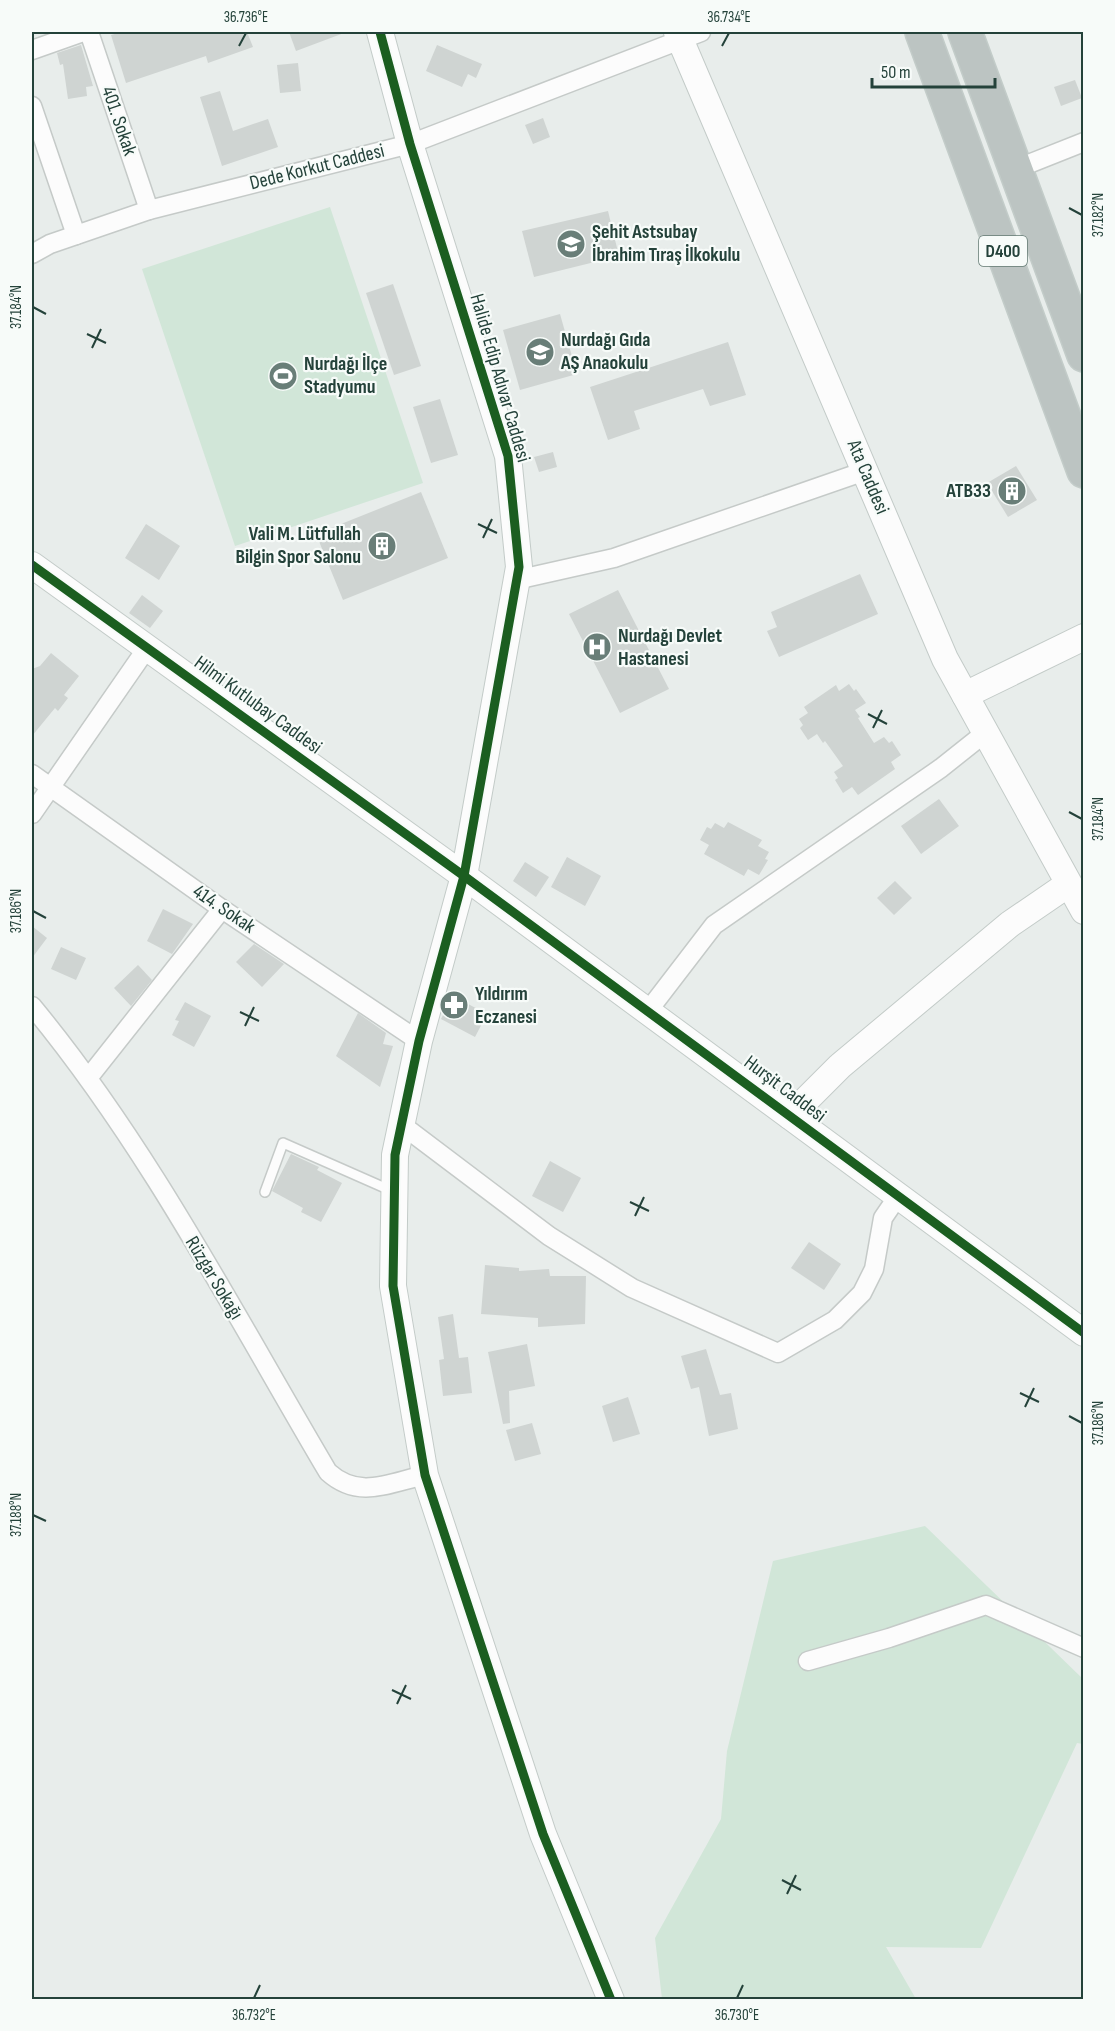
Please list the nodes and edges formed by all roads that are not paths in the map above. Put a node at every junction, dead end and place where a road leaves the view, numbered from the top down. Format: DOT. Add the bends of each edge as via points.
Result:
graph roads {
  1 [pos="83,32"];
  2 [pos="89,32"];
  3 [pos="380,32"];
  4 [pos="922,32"];
  5 [pos="965,32"];
  6 [pos="686,35"];
  7 [pos="32,50"];
  8 [pos="32,106"];
  9 [pos="1083,142"];
  10 [pos="410,144"];
  11 [pos="1016,169"];
  12 [pos="149,210"];
  13 [pos="76,235"];
  14 [pos="32,254"];
  15 [pos="1083,355"];
  16 [pos="865,471"];
  17 [pos="1083,471"];
  18 [pos="32,565"];
  19 [pos="516,580"];
  20 [pos="1083,638"];
  21 [pos="147,648"];
  22 [pos="965,695"];
  23 [pos="985,733"];
  24 [pos="32,774"];
  25 [pos="50,788"];
  26 [pos="32,814"];
  27 [pos="464,876"];
  28 [pos="1067,885"];
  29 [pos="222,909"];
  30 [pos="1083,911"];
  31 [pos="32,1006"];
  32 [pos="648,1011"];
  33 [pos="419,1041"];
  34 [pos="88,1077"];
  35 [pos="790,1116"];
  36 [pos="402,1125"];
  37 [pos="264,1192"];
  38 [pos="394,1192"];
  39 [pos="898,1196"];
  40 [pos="1083,1333"];
  41 [pos="424,1475"];
  42 [pos="1083,1648"];
  43 [pos="808,1661"];
  44 [pos="611,2000"];
  1 -- 7 [label="street"];
  2 -- 12 [label="street, 401. Sokak"];
  3 -- 10 [label="street, Halide Edip Adıvar Caddesi"];
  4 -- 17 [label="highway, D400"];
  5 -- 11 [label="highway, D400"];
  6 -- 10 [label="street, Dede Korkut Caddesi"];
  6 -- 16 [label="street, Ata Caddesi"];
  8 -- 13 [label="street"];
  9 -- 11 [label="street"];
  10 -- 12 [label="street, Dede Korkut Caddesi"];
  10 -- 19 [label="street, Halide Edip Adıvar Caddesi" via="508,456 519,567"];
  11 -- 15 [label="highway, D400"];
  12 -- 13 [label="street, Dede Korkut Caddesi"];
  13 -- 14 [label="street, Dede Korkut Caddesi"];
  16 -- 19 [label="street" via="649,547"];
  16 -- 22 [label="street, Ata Caddesi" via="945,659"];
  18 -- 21 [label="street, Hilmi Kutlubay Caddesi"];
  19 -- 27 [label="street, Halide Edip Adıvar Caddesi"];
  20 -- 22 [label="street"];
  21 -- 25 [label="street"];
  21 -- 27 [label="street, Hilmi Kutlubay Caddesi"];
  22 -- 23 [label="street, Ata Caddesi"];
  23 -- 28 [label="street, Ata Caddesi"];
  23 -- 32 [label="street" via="941,768 714,925"];
  24 -- 25 [label="street, 414. Sokak"];
  25 -- 26 [label="street"];
  25 -- 29 [label="street, 414. Sokak"];
  27 -- 32 [label="street, Hurşit Caddesi"];
  27 -- 33 [label="street, Halide Edip Adıvar Caddesi"];
  28 -- 30 [label="street, Ata Caddesi"];
  28 -- 35 [label="street" via="1010,924 840,1066"];
  29 -- 33 [label="street, 414. Sokak"];
  29 -- 34 [label="street"];
  31 -- 34 [label="street, Rüzgar Sokağı"];
  32 -- 35 [label="street, Hurşit Caddesi"];
  33 -- 36 [label="street, Halide Edip Adıvar Caddesi"];
  34 -- 41 [label="street, Rüzgar Sokağı" via="162,1191 328,1472 360,1490"];
  35 -- 39 [label="street, Hurşit Caddesi"];
  36 -- 38 [label="street, Halide Edip Adıvar Caddesi" via="395,1155"];
  36 -- 39 [label="street" via="549,1236 632,1288 778,1353 835,1320 862,1293 874,1269 883,1218"];
  37 -- 38 [label="lane" via="283,1143"];
  38 -- 41 [label="street, Halide Edip Adıvar Caddesi" via="393,1286"];
  39 -- 40 [label="street, Hurşit Caddesi"];
  41 -- 44 [label="street, Halide Edip Adıvar Caddesi" via="543,1834"];
  42 -- 43 [label="street" via="986,1605"];
}
